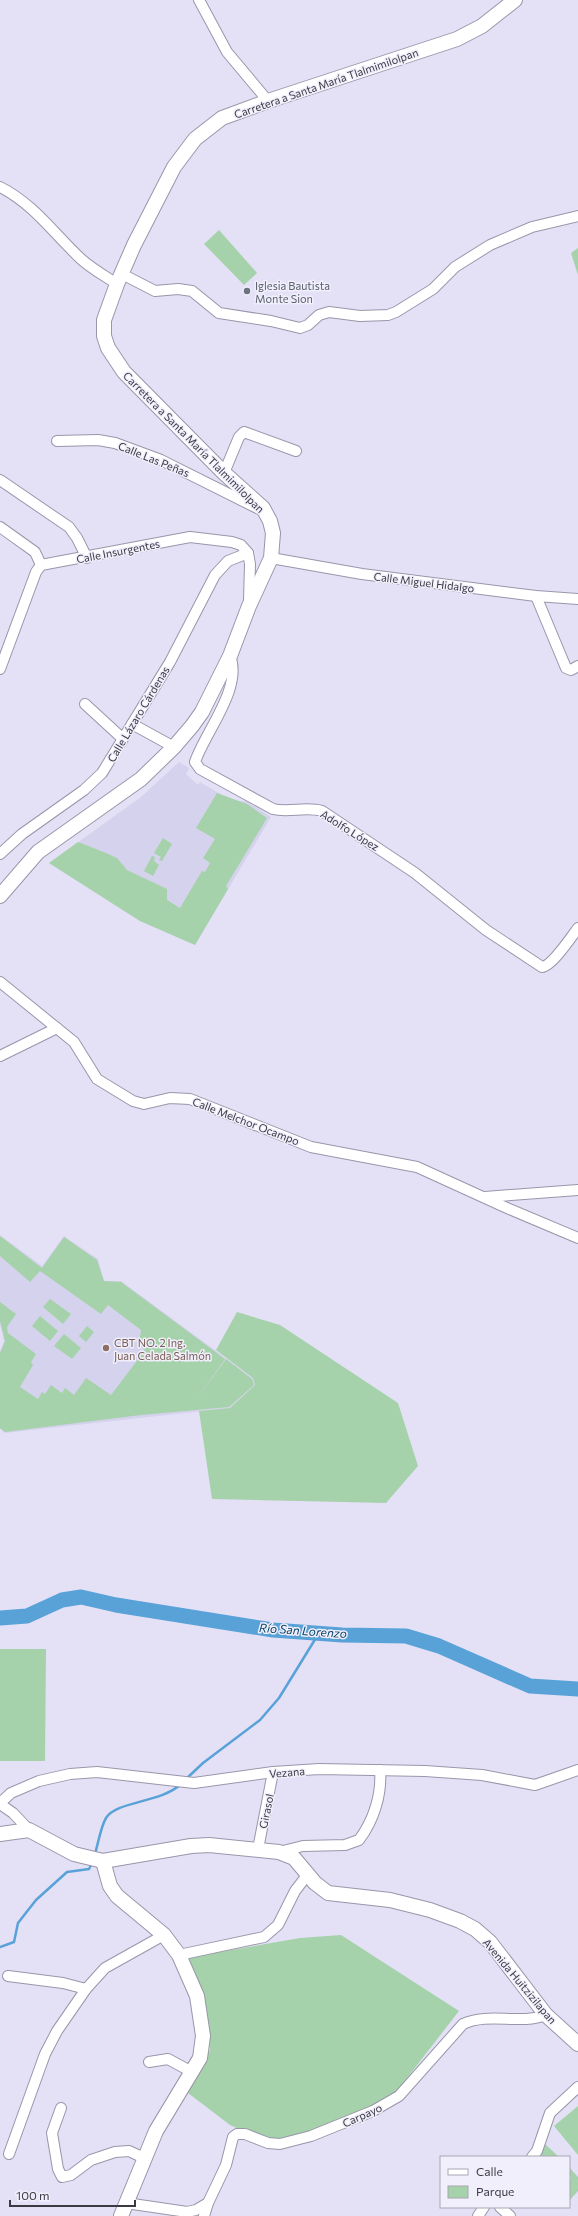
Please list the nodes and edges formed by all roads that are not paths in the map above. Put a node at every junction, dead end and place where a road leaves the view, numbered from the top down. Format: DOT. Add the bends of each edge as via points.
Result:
graph roads {
  1 [pos="199,0"];
  2 [pos="515,0"];
  3 [pos="268,101"];
  4 [pos="0,187"];
  5 [pos="578,216"];
  6 [pos="120,279"];
  7 [pos="57,442"];
  8 [pos="296,451"];
  9 [pos="224,473"];
  10 [pos="0,480"];
  11 [pos="266,512"];
  12 [pos="0,527"];
  13 [pos="248,553"];
  14 [pos="87,558"];
  15 [pos="271,558"];
  16 [pos="41,565"];
  17 [pos="536,596"];
  18 [pos="578,599"];
  19 [pos="249,606"];
  20 [pos="230,656"];
  21 [pos="578,666"];
  22 [pos="0,668"];
  23 [pos="85,704"];
  24 [pos="132,724"];
  25 [pos="122,738"];
  26 [pos="174,747"];
  27 [pos="0,854"];
  28 [pos="0,896"];
  29 [pos="578,928"];
  30 [pos="0,982"];
  31 [pos="57,1028"];
  32 [pos="0,1056"];
  33 [pos="578,1190"];
  34 [pos="483,1197"];
  35 [pos="578,1238"];
  36 [pos="380,1770"];
  37 [pos="578,1770"];
  38 [pos="274,1772"];
  39 [pos="0,1803"];
  40 [pos="29,1830"];
  41 [pos="0,1834"];
  42 [pos="258,1849"];
  43 [pos="279,1852"];
  44 [pos="94,1860"];
  45 [pos="308,1874"];
  46 [pos="164,1935"];
  47 [pos="179,1955"];
  48 [pos="8,1976"];
  49 [pos="86,1989"];
  50 [pos="546,2015"];
  51 [pos="578,2044"];
  52 [pos="149,2062"];
  53 [pos="192,2072"];
  54 [pos="578,2088"];
  55 [pos="60,2108"];
  56 [pos="8,2154"];
  57 [pos="533,2156"];
  58 [pos="144,2158"];
  59 [pos="208,2203"];
  60 [pos="501,2208"];
  61 [pos="124,2210"];
  62 [pos="204,2216"];
  63 [pos="510,2216"];
  1 -- 3 [label="street" via="227,52"];
  2 -- 3 [label="main road, Carretera a Santa María Tlalmimilolpan" via="482,26 457,39"];
  3 -- 6 [label="main road, Carretera a Santa María Tlalmimilolpan" via="222,118 195,139 174,168"];
  4 -- 6 [label="street" via="40,216 81,258"];
  5 -- 6 [label="street" via="532,226 490,245 455,267 432,289 396,312 388,315 360,316 329,312 319,315 308,325 300,328 219,313 192,291 154,291"];
  6 -- 9 [label="main road, Carretera a Santa María Tlalmimilolpan" via="104,320 108,348 124,372"];
  7 -- 11 [label="street, Calle Las Peñas" via="98,440 115,443 172,465"];
  8 -- 9 [label="street" via="244,432 239,437"];
  9 -- 11 [label="main road, Carretera a Santa María Tlalmimilolpan"];
  10 -- 14 [label="street" via="69,527"];
  11 -- 15 [label="main road, Carretera a Santa María Tlalmimilolpan" via="273,533"];
  12 -- 16 [label="street" via="35,552"];
  13 -- 14 [label="street, Calle Insurgentes" via="241,545 232,542 190,537"];
  13 -- 19 [label="street"];
  13 -- 24 [label="street, Calle Lázaro Cárdenas" via="228,561 215,575 173,657"];
  14 -- 16 [label="street, Calle Insurgentes"];
  15 -- 17 [label="street, Calle Miguel Hidalgo" via="332,570"];
  15 -- 19 [label="main road, Carretera a Santa María Tlalmimilolpan"];
  16 -- 22 [label="street" via="36,572"];
  17 -- 18 [label="street, Calle Miguel Hidalgo"];
  17 -- 21 [label="street" via="566,668 571,670"];
  19 -- 20 [label="main road, Carretera a Santa María Tlalmimilolpan"];
  20 -- 26 [label="main road, Carretera a Santa María Tlalmimilolpan" via="202,712"];
  20 -- 29 [label="street, Adolfo López" via="233,666 230,688 214,726 197,756 195,762 200,769 272,809 322,811 415,873 486,930 542,967 559,952"];
  23 -- 25 [label="street"];
  24 -- 25 [label="street, Calle Lázaro Cárdenas"];
  24 -- 26 [label="street"];
  25 -- 27 [label="street, Calle Lázaro Cárdenas" via="110,761 91,784 22,834"];
  26 -- 28 [label="main road, Carretera a Santa María Tlalmimilolpan" via="125,791 38,852"];
  30 -- 31 [label="street, Calle Melchor Ocampo"];
  31 -- 32 [label="street"];
  31 -- 34 [label="street, Calle Melchor Ocampo" via="74,1042 97,1079 137,1103 153,1103 170,1098 190,1099 311,1147 335,1153 402,1162 417,1167"];
  33 -- 34 [label="street"];
  34 -- 35 [label="street, Calle Melchor Ocampo"];
  36 -- 37 [label="street, Vezana" via="482,1775 535,1785"];
  36 -- 38 [label="street, Vezana" via="319,1769"];
  36 -- 43 [label="street" via="381,1790 359,1840 345,1845 303,1846"];
  38 -- 39 [label="street, Vezana" via="194,1783 104,1772 70,1774 32,1784 11,1793"];
  38 -- 42 [label="street, Girasol"];
  39 -- 40 [label="street"];
  40 -- 41 [label="main road"];
  40 -- 44 [label="main road"];
  42 -- 43 [label="main road, Avenida Huitzizilapan"];
  42 -- 44 [label="main road, Avenida Huitzizilapan" via="191,1846"];
  43 -- 45 [label="main road, Avenida Huitzizilapan" via="294,1858"];
  44 -- 46 [label="main road" via="117,1896"];
  45 -- 47 [label="street" via="295,1891 278,1925 264,1937"];
  45 -- 50 [label="main road, Avenida Huitzizilapan" via="328,1893 390,1900 430,1910 475,1929 490,1942"];
  46 -- 47 [label="main road"];
  46 -- 49 [label="street" via="114,1961 99,1973"];
  47 -- 53 [label="main road" via="197,1996 202,2027 202,2050"];
  48 -- 49 [label="street" via="63,1983"];
  49 -- 56 [label="street" via="57,2031 45,2054"];
  50 -- 51 [label="main road, Avenida Huitzizilapan"];
  50 -- 59 [label="street, Carpayo" via="529,2019 476,2020 463,2024 393,2100 327,2130 274,2145 246,2134 236,2134 226,2165"];
  52 -- 53 [label="street" via="168,2060"];
  53 -- 58 [label="main road" via="156,2131"];
  54 -- 57 [label="street" via="550,2113 537,2151"];
  55 -- 58 [label="street" via="52,2133 58,2169 62,2177 71,2175 92,2160 115,2152 129,2151"];
  58 -- 61 [label="main road"];
  59 -- 61 [label="street" via="187,2212"];
  59 -- 62 [label="street, Carpayo"];
  60 -- 63 [label="street"];
}
